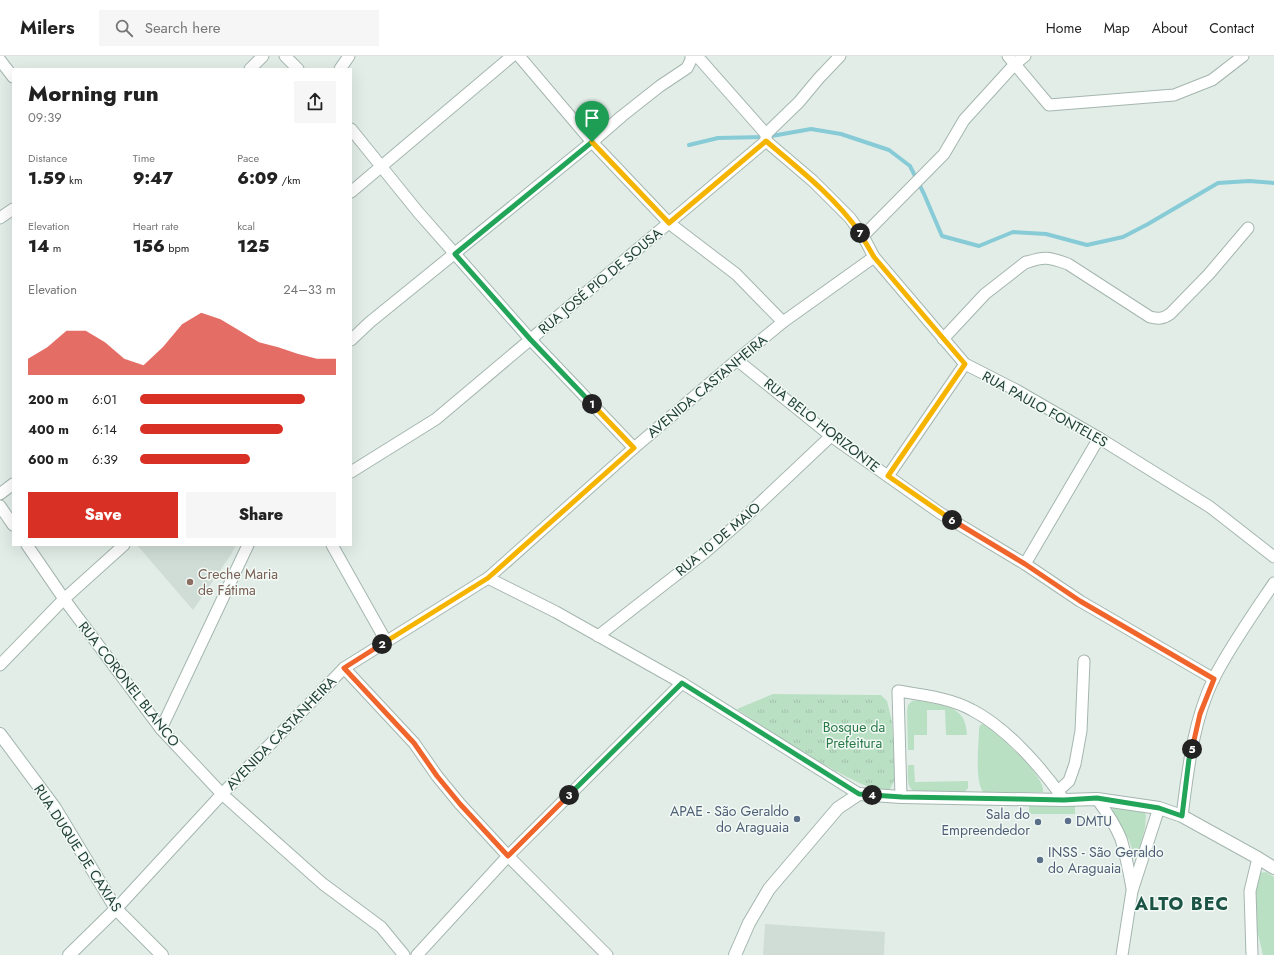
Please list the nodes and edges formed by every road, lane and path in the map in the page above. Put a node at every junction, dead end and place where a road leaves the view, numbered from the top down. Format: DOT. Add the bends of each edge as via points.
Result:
graph roads {
  1 [pos="263,56"];
  2 [pos="285,56"];
  3 [pos="349,56"];
  4 [pos="512,56"];
  5 [pos="519,56"];
  6 [pos="691,56"];
  7 [pos="697,56"];
  8 [pos="840,56"];
  9 [pos="1025,56"];
  10 [pos="1243,56"];
  11 [pos="0,60"];
  12 [pos="1012,60"];
  13 [pos="251,68"];
  14 [pos="297,68"];
  15 [pos="341,68"];
  16 [pos="12,76"];
  17 [pos="352,130"];
  18 [pos="766,138"];
  19 [pos="592,142"];
  20 [pos="382,166"];
  21 [pos="352,191"];
  22 [pos="12,210"];
  23 [pos="0,218"];
  24 [pos="669,223"];
  25 [pos="1248,228"];
  26 [pos="863,236"];
  27 [pos="455,254"];
  28 [pos="874,257"];
  29 [pos="783,322"];
  30 [pos="352,339"];
  31 [pos="530,339"];
  32 [pos="943,339"];
  33 [pos="737,360"];
  34 [pos="965,364"];
  35 [pos="831,436"];
  36 [pos="1099,438"];
  37 [pos="634,448"];
  38 [pos="352,471"];
  39 [pos="888,476"];
  40 [pos="12,485"];
  41 [pos="0,494"];
  42 [pos="0,506"];
  43 [pos="12,524"];
  44 [pos="28,546"];
  45 [pos="123,546"];
  46 [pos="248,546"];
  47 [pos="333,546"];
  48 [pos="1274,556"];
  49 [pos="1025,564"];
  50 [pos="488,578"];
  51 [pos="1274,583"];
  52 [pos="64,599"];
  53 [pos="598,636"];
  54 [pos="386,641"];
  55 [pos="1084,661"];
  56 [pos="0,665"];
  57 [pos="344,668"];
  58 [pos="1214,679"];
  59 [pos="682,683"];
  60 [pos="161,729"];
  61 [pos="0,734"];
  62 [pos="222,794"];
  63 [pos="859,794"];
  64 [pos="1061,795"];
  65 [pos="902,797"];
  66 [pos="1097,798"];
  67 [pos="1159,808"];
  68 [pos="1182,816"];
  69 [pos="508,856"];
  70 [pos="1258,858"];
  71 [pos="1274,868"];
  72 [pos="1132,891"];
  73 [pos="116,910"];
  74 [pos="68,955"];
  75 [pos="162,955"];
  76 [pos="404,955"];
  77 [pos="417,955"];
  78 [pos="607,955"];
  79 [pos="735,955"];
  80 [pos="1122,955"];
  81 [pos="1252,955"];
  1 -- 13 [label="street"];
  2 -- 14 [label="street"];
  3 -- 15 [label="street"];
  4 -- 20 [label="street"];
  5 -- 19 [label="street"];
  6 -- 19 [label="street" via="687,68 627,111"];
  7 -- 18 [label="street, RUA PAULO FONTELES"];
  8 -- 18 [label="street, RUA JOSÉ PIO DE SOUSA"];
  9 -- 12 [label="street"];
  10 -- 12 [label="street" via="1212,80 1174,95 1049,105"];
  11 -- 16 [label="street"];
  12 -- 26 [label="street" via="964,120 944,154"];
  17 -- 20 [label="street"];
  18 -- 24 [label="street, RUA JOSÉ PIO DE SOUSA"];
  18 -- 26 [label="street, RUA PAULO FONTELES" via="850,218"];
  19 -- 24 [label="street"];
  19 -- 27 [label="street"];
  20 -- 21 [label="street"];
  20 -- 27 [label="street"];
  22 -- 23 [label="street"];
  24 -- 29 [label="street" via="736,274"];
  24 -- 31 [label="street, RUA JOSÉ PIO DE SOUSA"];
  25 -- 32 [label="street" via="1209,274 1164,318 1150,317 1068,264 1042,257 1025,263 985,294"];
  26 -- 28 [label="street, RUA PAULO FONTELES"];
  27 -- 30 [label="street"];
  27 -- 31 [label="street"];
  28 -- 29 [label="street, AVENIDA CASTANHEIRA"];
  28 -- 32 [label="street, RUA PAULO FONTELES"];
  29 -- 33 [label="street, AVENIDA CASTANHEIRA"];
  31 -- 37 [label="street"];
  31 -- 38 [label="street, RUA JOSÉ PIO DE SOUSA" via="436,419"];
  32 -- 34 [label="street, RUA PAULO FONTELES"];
  33 -- 35 [label="street, RUA BELO HORIZONTE"];
  33 -- 37 [label="street, AVENIDA CASTANHEIRA"];
  34 -- 36 [label="street, RUA PAULO FONTELES"];
  34 -- 39 [label="street"];
  35 -- 39 [label="street, RUA BELO HORIZONTE"];
  35 -- 53 [label="street, RUA 10 DE MAIO" via="703,554"];
  36 -- 48 [label="street, RUA PAULO FONTELES" via="1210,507"];
  36 -- 49 [label="street"];
  37 -- 50 [label="street, AVENIDA CASTANHEIRA"];
  39 -- 49 [label="street, RUA BELO HORIZONTE" via="940,513"];
  40 -- 41 [label="street"];
  42 -- 43 [label="street"];
  44 -- 52 [label="street, RUA CORONEL BLANCO"];
  45 -- 52 [label="street"];
  46 -- 60 [label="street"];
  47 -- 54 [label="street"];
  49 -- 58 [label="street, RUA BELO HORIZONTE" via="1080,601"];
  50 -- 53 [label="street"];
  50 -- 54 [label="street, AVENIDA CASTANHEIRA"];
  51 -- 58 [label="street" via="1236,640"];
  52 -- 56 [label="street"];
  52 -- 60 [label="street, RUA CORONEL BLANCO"];
  53 -- 59 [label="street"];
  54 -- 57 [label="street, AVENIDA CASTANHEIRA"];
  55 -- 64 [label="street" via="1080,731 1075,764"];
  57 -- 62 [label="street, AVENIDA CASTANHEIRA"];
  57 -- 69 [label="street" via="414,743 460,804"];
  58 -- 68 [label="street" via="1200,714 1189,759"];
  59 -- 63 [label="street"];
  59 -- 69 [label="street"];
  60 -- 62 [label="street, RUA CORONEL BLANCO"];
  61 -- 73 [label="street, RUA DUQUE DE CAXIAS" via="55,808"];
  62 -- 73 [label="street, AVENIDA CASTANHEIRA"];
  62 -- 76 [label="street, RUA CORONEL BLANCO" via="323,884 381,927"];
  63 -- 65 [label="street"];
  63 -- 79 [label="street" via="838,808 769,889 749,923"];
  64 -- 65 [label="street"];
  64 -- 65 [label="street" via="1012,740 987,719 953,702 898,691"];
  64 -- 66 [label="street"];
  66 -- 67 [label="street"];
  66 -- 72 [label="street" via="1120,838"];
  67 -- 68 [label="street"];
  67 -- 72 [label="street"];
  68 -- 70 [label="street"];
  69 -- 77 [label="street"];
  69 -- 78 [label="street"];
  70 -- 71 [label="street"];
  70 -- 81 [label="street" via="1250,891"];
  72 -- 80 [label="street"];
  73 -- 74 [label="street, AVENIDA CASTANHEIRA"];
  73 -- 75 [label="street, RUA DUQUE DE CAXIAS"];
}
